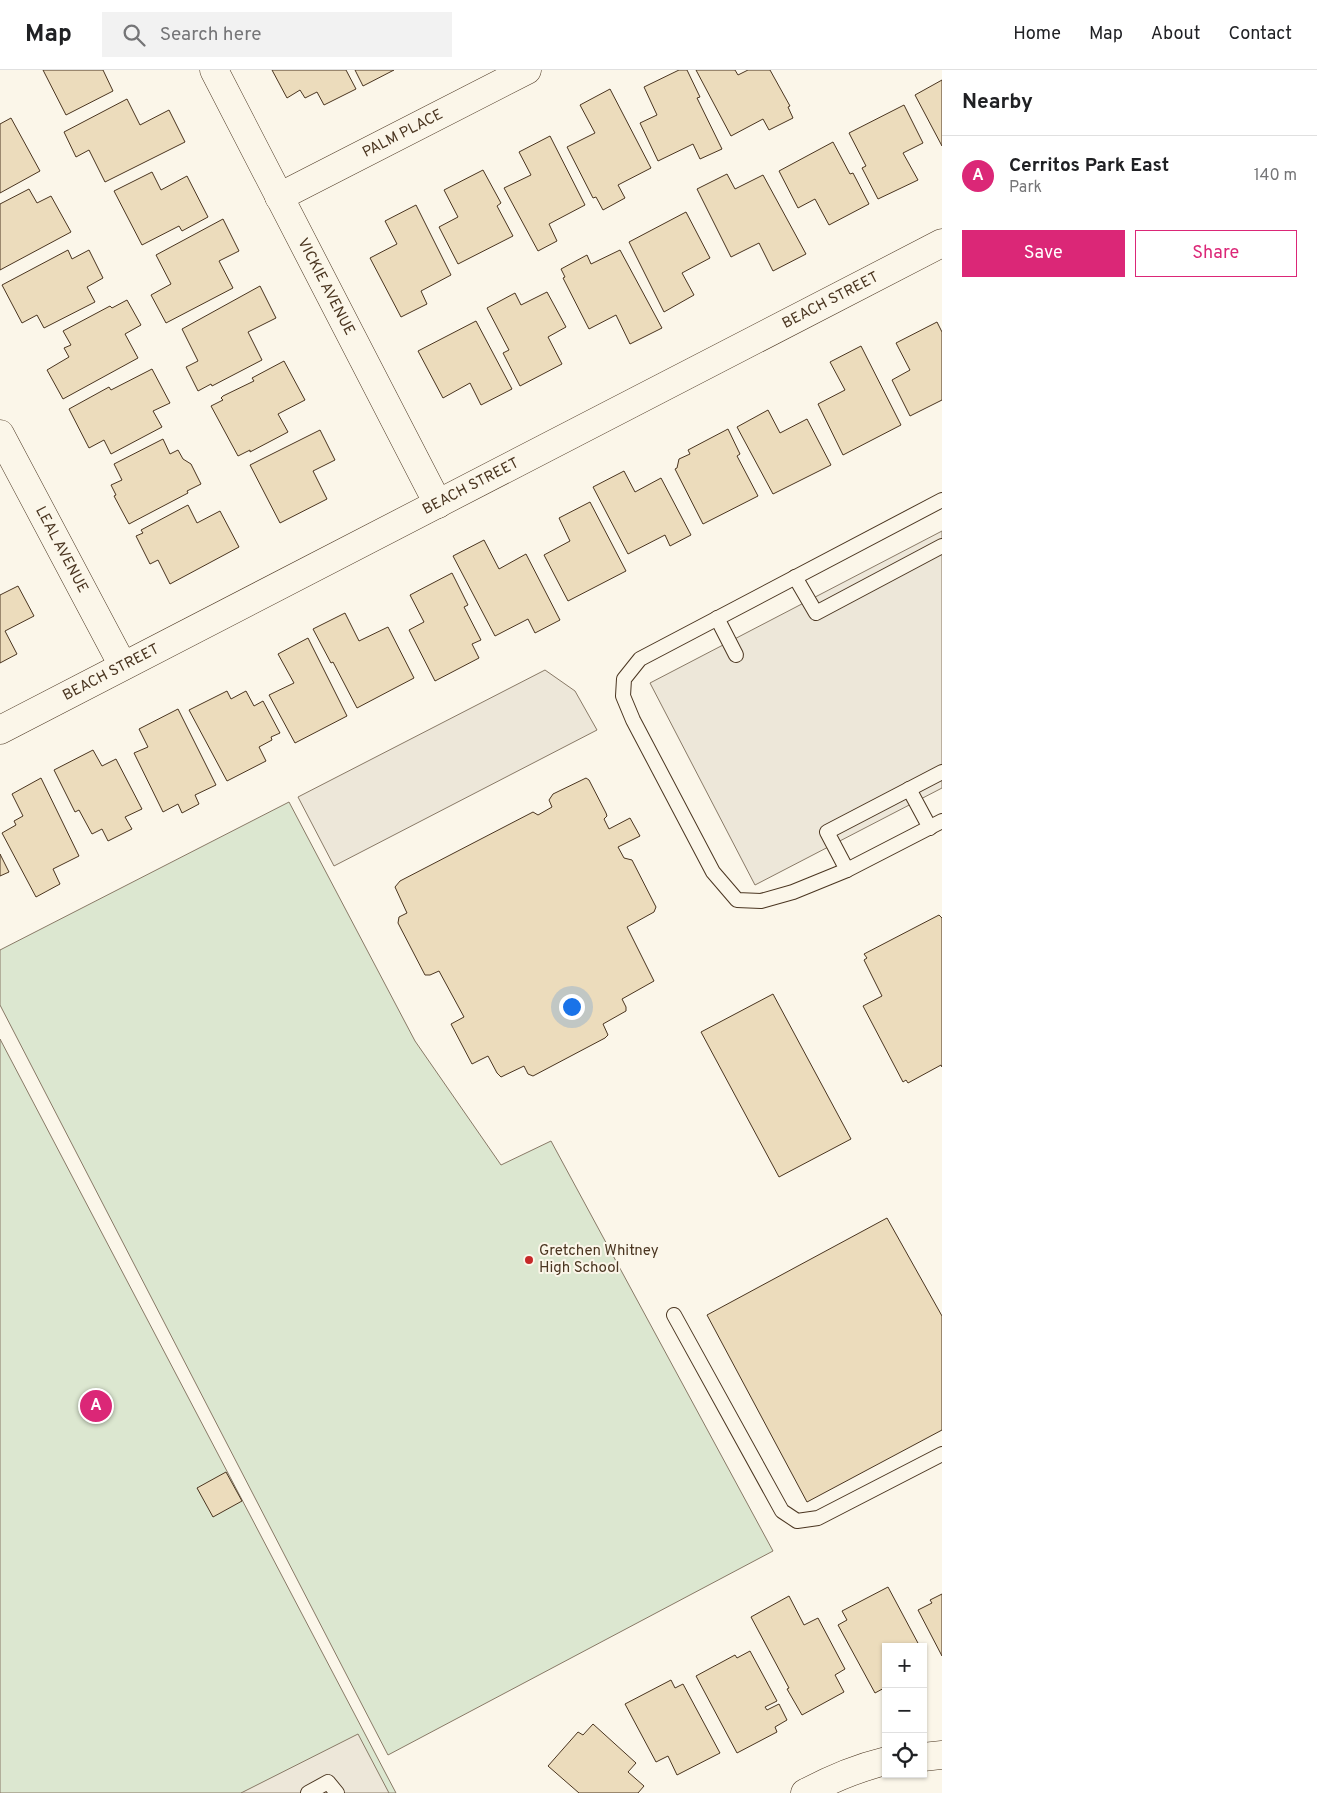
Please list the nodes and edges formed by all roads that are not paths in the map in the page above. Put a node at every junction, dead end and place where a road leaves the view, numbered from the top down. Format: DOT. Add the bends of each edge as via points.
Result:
graph roads {
  1 [pos="214,70"];
  2 [pos="527,70"];
  3 [pos="279,197"];
  4 [pos="942,243"];
  5 [pos="0,434"];
  6 [pos="942,500"];
  7 [pos="438,504"];
  8 [pos="942,546"];
  9 [pos="796,577"];
  10 [pos="717,618"];
  11 [pos="736,655"];
  12 [pos="123,666"];
  13 [pos="0,730"];
  14 [pos="942,772"];
  15 [pos="909,789"];
  16 [pos="936,824"];
  17 [pos="847,870"];
  18 [pos="674,1314"];
  19 [pos="942,1454"];
  20 [pos="942,1755"];
  21 [pos="927,1757"];
  22 [pos="882,1762"];
  23 [pos="308,1793"];
  24 [pos="337,1793"];
  25 [pos="805,1793"];
  1 -- 3 [label="street, VICKIE AVENUE"];
  2 -- 3 [label="street, PALM PLACE"];
  3 -- 7 [label="street, VICKIE AVENUE"];
  4 -- 7 [label="street, BEACH STREET"];
  5 -- 12 [label="street, LEAL AVENUE"];
  6 -- 9 [label="lane"];
  7 -- 12 [label="street, BEACH STREET"];
  8 -- 9 [label="lane" via="816,613"];
  9 -- 10 [label="lane"];
  10 -- 11 [label="lane"];
  10 -- 17 [label="lane" via="640,659 624,679 623,696 633,720 713,872 738,900 761,901"];
  12 -- 13 [label="street, BEACH STREET"];
  14 -- 15 [label="lane"];
  15 -- 16 [label="lane"];
  15 -- 17 [label="lane" via="827,832"];
  16 -- 17 [label="lane"];
  18 -- 19 [label="lane" via="782,1511 797,1521 818,1518"];
  20 -- 21 [label="street"];
  22 -- 25 [label="street" via="851,1771"];
  23 -- 24 [label="lane" via="328,1782"];
}
